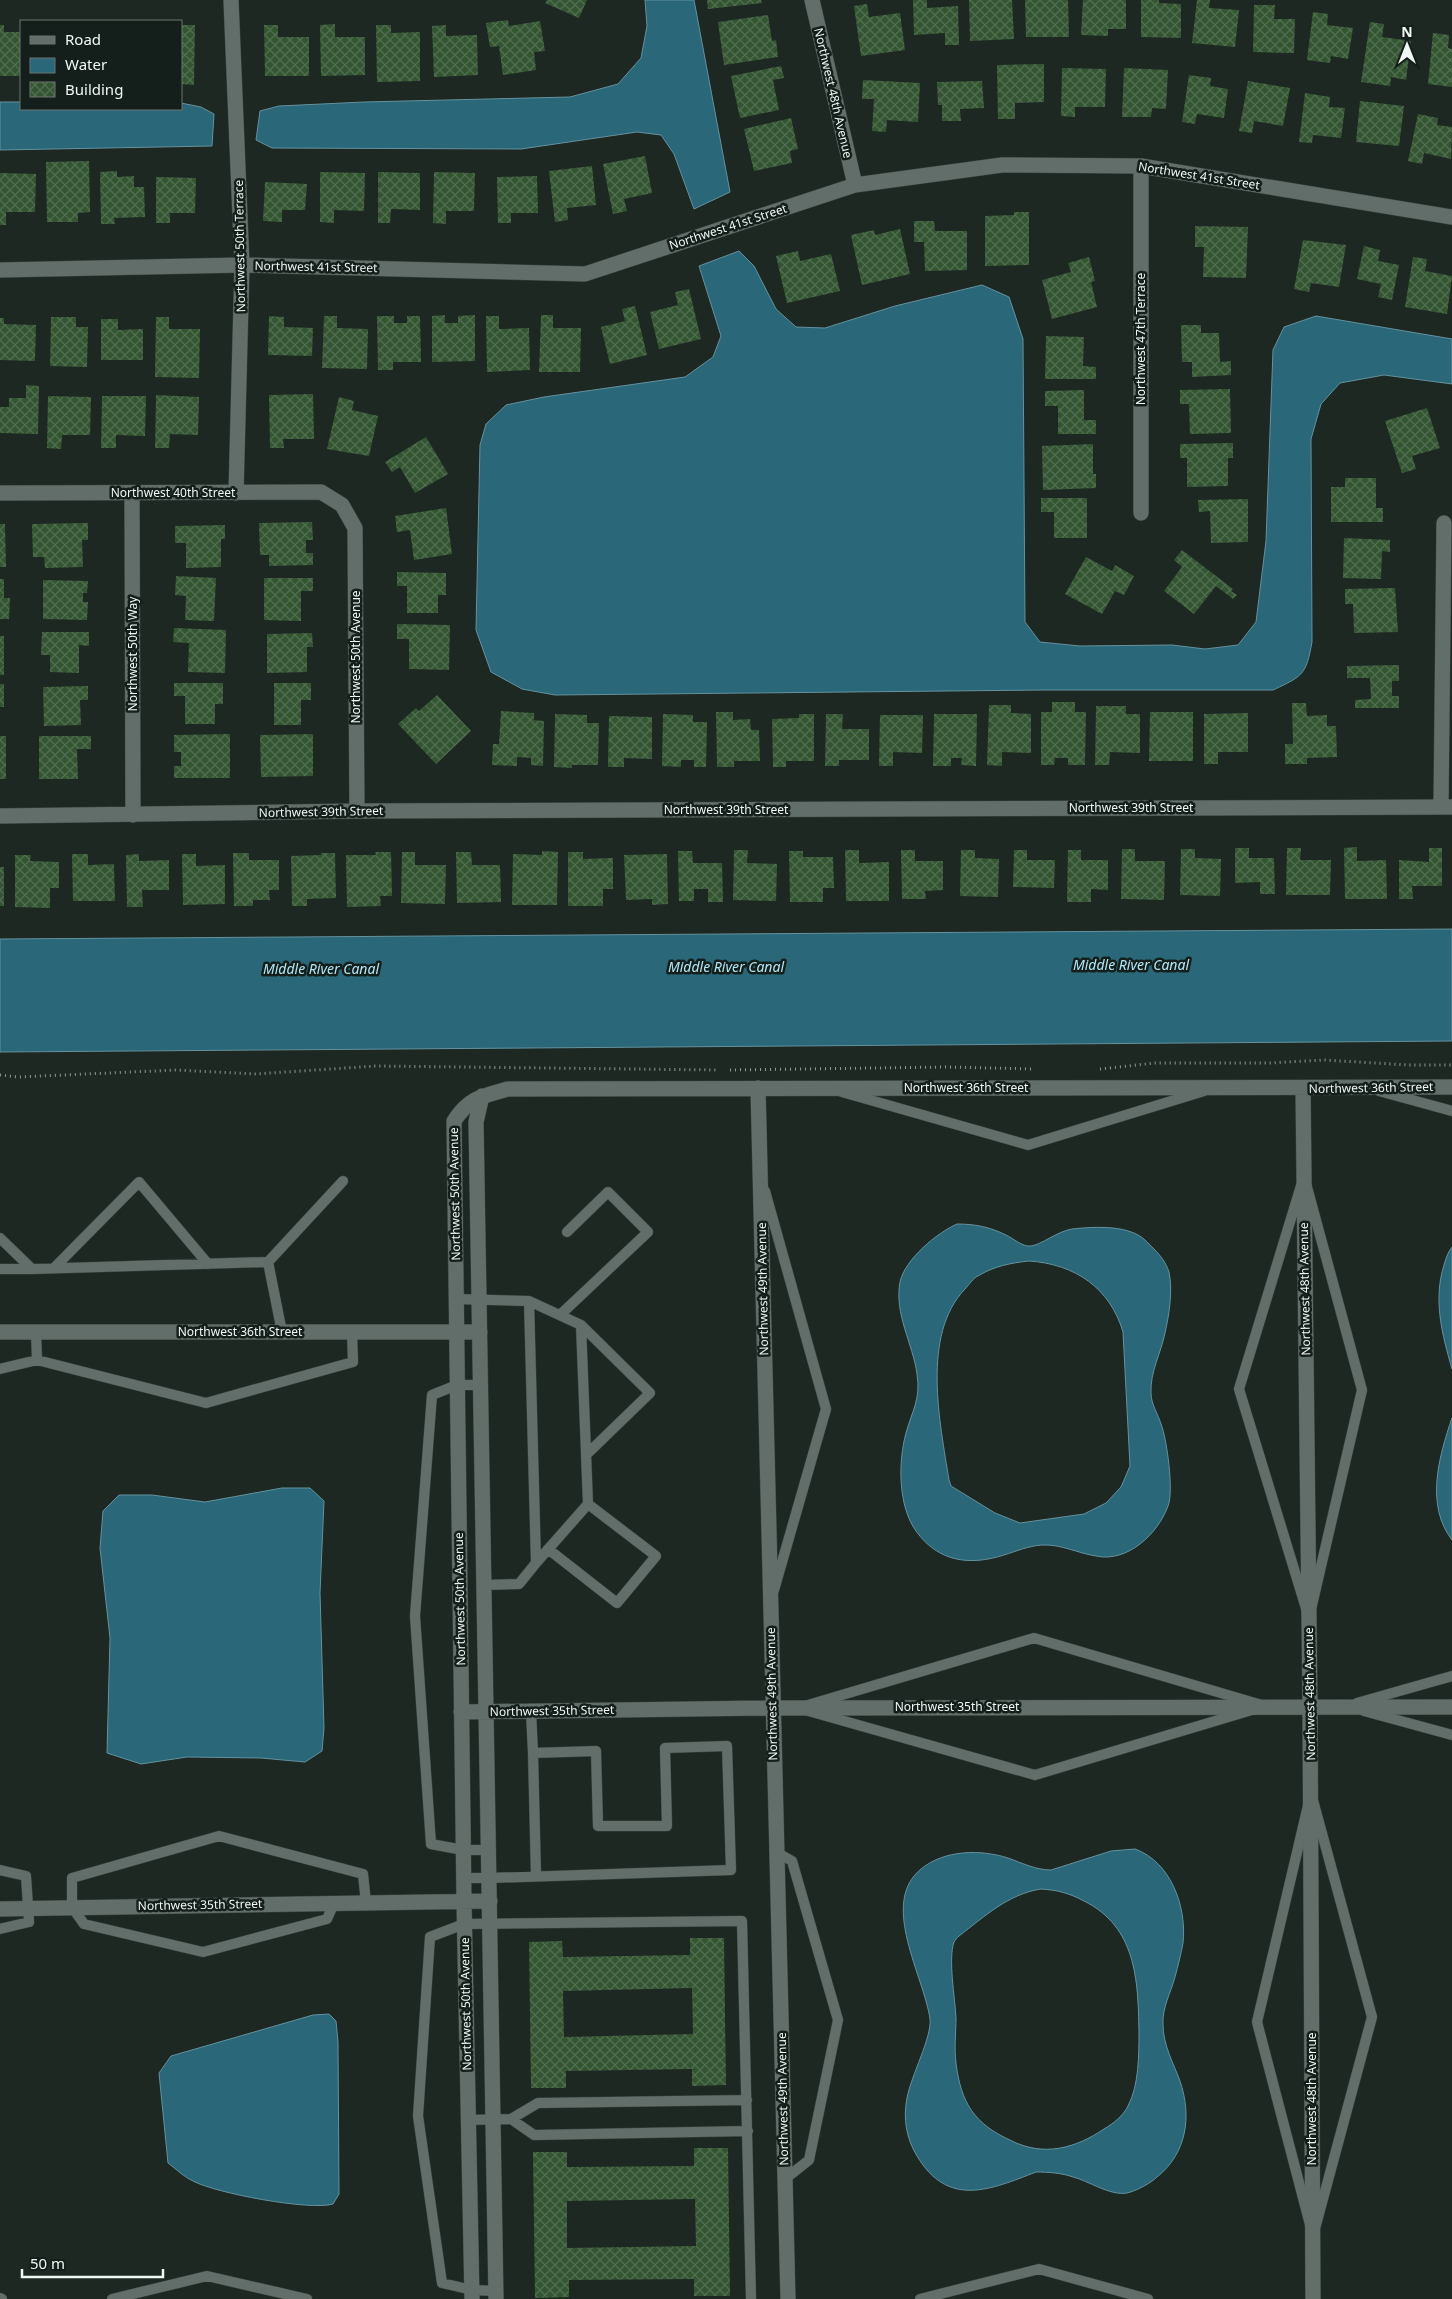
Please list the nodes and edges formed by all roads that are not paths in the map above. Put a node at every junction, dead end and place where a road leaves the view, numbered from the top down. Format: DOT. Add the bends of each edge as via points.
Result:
graph roads {
  1 [pos="232,0"];
  2 [pos="812,0"];
  3 [pos="1141,166"];
  4 [pos="855,185"];
  5 [pos="1452,217"];
  6 [pos="242,266"];
  7 [pos="0,270"];
  8 [pos="0,493"];
  9 [pos="236,493"];
  10 [pos="132,494"];
  11 [pos="342,505"];
  12 [pos="1141,512"];
  13 [pos="1444,523"];
  14 [pos="1446,807"];
  15 [pos="357,811"];
  16 [pos="133,814"];
  17 [pos="0,816"];
  18 [pos="1452,1087"];
  19 [pos="758,1088"];
  20 [pos="828,1088"];
  21 [pos="1213,1088"];
  22 [pos="1303,1088"];
  23 [pos="1366,1088"];
  24 [pos="482,1096"];
  25 [pos="1452,1111"];
  26 [pos="760,1175"];
  27 [pos="1304,1176"];
  28 [pos="343,1181"];
  29 [pos="567,1232"];
  30 [pos="0,1238"];
  31 [pos="268,1262"];
  32 [pos="208,1264"];
  33 [pos="54,1268"];
  34 [pos="0,1269"];
  35 [pos="32,1269"];
  36 [pos="479,1298"];
  37 [pos="456,1299"];
  38 [pos="529,1300"];
  39 [pos="560,1315"];
  40 [pos="580,1324"];
  41 [pos="0,1332"];
  42 [pos="36,1332"];
  43 [pos="282,1332"];
  44 [pos="352,1332"];
  45 [pos="456,1332"];
  46 [pos="480,1332"];
  47 [pos="37,1360"];
  48 [pos="0,1370"];
  49 [pos="457,1385"];
  50 [pos="481,1385"];
  51 [pos="586,1455"];
  52 [pos="588,1504"];
  53 [pos="548,1549"];
  54 [pos="536,1563"];
  55 [pos="484,1585"];
  56 [pos="770,1604"];
  57 [pos="1309,1618"];
  58 [pos="1452,1676"];
  59 [pos="1265,1706"];
  60 [pos="1310,1706"];
  61 [pos="1346,1706"];
  62 [pos="1452,1707"];
  63 [pos="773,1708"];
  64 [pos="798,1708"];
  65 [pos="461,1712"];
  66 [pos="487,1712"];
  67 [pos="531,1712"];
  68 [pos="1452,1735"];
  69 [pos="533,1753"];
  70 [pos="1311,1793"];
  71 [pos="463,1850"];
  72 [pos="489,1850"];
  73 [pos="776,1852"];
  74 [pos="0,1870"];
  75 [pos="536,1876"];
  76 [pos="464,1878"];
  77 [pos="490,1878"];
  78 [pos="464,1901"];
  79 [pos="490,1901"];
  80 [pos="334,1903"];
  81 [pos="366,1903"];
  82 [pos="72,1907"];
  83 [pos="28,1908"];
  84 [pos="0,1909"];
  85 [pos="464,1924"];
  86 [pos="491,1924"];
  87 [pos="0,1930"];
  88 [pos="747,2100"];
  89 [pos="511,2119"];
  90 [pos="468,2120"];
  91 [pos="494,2120"];
  92 [pos="748,2131"];
  93 [pos="785,2179"];
  94 [pos="1313,2236"];
  95 [pos="472,2295"];
  96 [pos="496,2295"];
  97 [pos="112,2299"];
  98 [pos="307,2299"];
  99 [pos="751,2299"];
  100 [pos="788,2299"];
  101 [pos="920,2299"];
  102 [pos="1148,2299"];
  103 [pos="1313,2299"];
  1 -- 6 [label="street, Northwest 50th Terrace"];
  2 -- 4 [label="street, Northwest 48th Avenue"];
  3 -- 4 [label="street, Northwest 41st Street" via="1002,165"];
  3 -- 5 [label="street, Northwest 41st Street"];
  3 -- 12 [label="street, Northwest 47th Terrace"];
  4 -- 6 [label="street, Northwest 41st Street" via="585,274"];
  6 -- 7 [label="street, Northwest 41st Street"];
  6 -- 9 [label="street, Northwest 50th Terrace"];
  8 -- 10 [label="street, Northwest 40th Street"];
  9 -- 10 [label="street, Northwest 40th Street"];
  9 -- 11 [label="street, Northwest 40th Street" via="321,492"];
  10 -- 16 [label="street, Northwest 50th Way"];
  11 -- 15 [label="street, Northwest 50th Avenue" via="355,528"];
  13 -- 14 [label="street"];
  14 -- 15 [label="street, Northwest 39th Street"];
  15 -- 16 [label="street, Northwest 39th Street"];
  16 -- 17 [label="street, Northwest 39th Street"];
  18 -- 23 [label="street, Northwest 36th Street"];
  19 -- 20 [label="street, Northwest 36th Street"];
  19 -- 24 [label="street, Northwest 36th Street" via="508,1089"];
  19 -- 26 [label="street, Northwest 49th Avenue"];
  20 -- 21 [label="street, Northwest 36th Street"];
  20 -- 21 [label="lane" via="1028,1145"];
  21 -- 22 [label="street, Northwest 36th Street"];
  22 -- 23 [label="street, Northwest 36th Street"];
  22 -- 27 [label="street, Northwest 48th Avenue"];
  23 -- 25 [label="lane"];
  24 -- 36 [label="street, Northwest 50th Avenue" via="476,1122"];
  24 -- 37 [label="street, Northwest 50th Avenue" via="463,1107 454,1121"];
  26 -- 56 [label="street, Northwest 49th Avenue"];
  26 -- 56 [label="lane" via="826,1409"];
  27 -- 57 [label="street, Northwest 48th Avenue"];
  27 -- 57 [label="lane" via="1362,1390"];
  27 -- 57 [label="lane" via="1239,1389"];
  28 -- 31 [label="lane"];
  29 -- 39 [label="lane" via="608,1192 648,1232"];
  30 -- 35 [label="lane"];
  31 -- 32 [label="lane"];
  31 -- 43 [label="lane"];
  32 -- 33 [label="lane"];
  32 -- 33 [label="lane" via="139,1182"];
  33 -- 35 [label="lane"];
  34 -- 35 [label="lane"];
  36 -- 37 [label="lane"];
  36 -- 38 [label="lane"];
  36 -- 46 [label="street, Northwest 50th Avenue"];
  37 -- 45 [label="street, Northwest 50th Avenue"];
  38 -- 39 [label="lane"];
  38 -- 54 [label="lane"];
  39 -- 40 [label="lane"];
  40 -- 51 [label="lane"];
  40 -- 51 [label="lane" via="650,1393"];
  41 -- 42 [label="street, Northwest 36th Street"];
  42 -- 43 [label="street, Northwest 36th Street"];
  42 -- 47 [label="lane"];
  43 -- 44 [label="street, Northwest 36th Street"];
  44 -- 45 [label="street, Northwest 36th Street"];
  44 -- 47 [label="lane" via="353,1362 206,1403"];
  45 -- 46 [label="street, Northwest 36th Street"];
  45 -- 49 [label="street, Northwest 50th Avenue"];
  46 -- 50 [label="street, Northwest 50th Avenue"];
  47 -- 48 [label="lane"];
  49 -- 50 [label="lane"];
  49 -- 65 [label="street, Northwest 50th Avenue"];
  49 -- 71 [label="lane" via="432,1395 415,1616 432,1844"];
  50 -- 55 [label="street, Northwest 50th Avenue"];
  51 -- 52 [label="lane"];
  52 -- 53 [label="lane"];
  52 -- 53 [label="lane" via="656,1556 617,1604"];
  53 -- 54 [label="lane"];
  54 -- 55 [label="lane" via="519,1584"];
  55 -- 66 [label="street, Northwest 50th Avenue"];
  56 -- 63 [label="street, Northwest 49th Avenue"];
  57 -- 60 [label="street, Northwest 48th Avenue"];
  58 -- 61 [label="lane"];
  59 -- 60 [label="street, Northwest 35th Street"];
  59 -- 64 [label="street, Northwest 35th Street"];
  59 -- 64 [label="lane" via="1034,1775"];
  59 -- 64 [label="lane" via="1034,1638"];
  60 -- 61 [label="street, Northwest 35th Street"];
  60 -- 70 [label="street, Northwest 48th Avenue"];
  61 -- 62 [label="street, Northwest 35th Street"];
  61 -- 68 [label="lane"];
  63 -- 64 [label="street, Northwest 35th Street"];
  63 -- 67 [label="street, Northwest 35th Street"];
  63 -- 73 [label="street, Northwest 49th Avenue"];
  65 -- 66 [label="street, Northwest 35th Street"];
  65 -- 71 [label="street, Northwest 50th Avenue"];
  66 -- 67 [label="street, Northwest 35th Street"];
  66 -- 72 [label="street, Northwest 50th Avenue"];
  67 -- 69 [label="lane"];
  69 -- 75 [label="lane"];
  69 -- 75 [label="lane" via="596,1751 598,1826 667,1826 664,1748 727,1746 731,1870"];
  70 -- 94 [label="street, Northwest 48th Avenue"];
  70 -- 94 [label="lane" via="1257,2022"];
  70 -- 94 [label="lane" via="1372,2017"];
  71 -- 72 [label="lane"];
  71 -- 76 [label="street, Northwest 50th Avenue"];
  72 -- 77 [label="street, Northwest 50th Avenue"];
  73 -- 93 [label="street, Northwest 49th Avenue"];
  73 -- 93 [label="lane" via="792,1861 838,2020 809,2160"];
  74 -- 83 [label="lane" via="26,1876"];
  75 -- 77 [label="lane"];
  76 -- 77 [label="lane"];
  76 -- 78 [label="street, Northwest 50th Avenue"];
  77 -- 79 [label="street, Northwest 50th Avenue"];
  78 -- 79 [label="street, Northwest 35th Street"];
  78 -- 81 [label="street, Northwest 35th Street"];
  78 -- 85 [label="street, Northwest 50th Avenue"];
  79 -- 86 [label="street, Northwest 50th Avenue"];
  80 -- 81 [label="street, Northwest 35th Street"];
  80 -- 82 [label="street, Northwest 35th Street"];
  80 -- 82 [label="lane" via="327,1919 203,1952 84,1924"];
  81 -- 82 [label="lane" via="363,1874 219,1836 72,1878"];
  82 -- 83 [label="street, Northwest 35th Street"];
  83 -- 84 [label="street, Northwest 35th Street"];
  83 -- 87 [label="lane" via="29,1922"];
  85 -- 86 [label="lane"];
  85 -- 90 [label="street, Northwest 50th Avenue"];
  85 -- 95 [label="lane" via="430,1937 418,2116 442,2283"];
  86 -- 88 [label="lane" via="742,1921"];
  86 -- 91 [label="street, Northwest 50th Avenue"];
  88 -- 89 [label="lane" via="538,2103"];
  88 -- 92 [label="lane"];
  89 -- 91 [label="lane"];
  89 -- 92 [label="lane" via="534,2135"];
  90 -- 91 [label="lane"];
  90 -- 95 [label="street, Northwest 50th Avenue"];
  91 -- 96 [label="street, Northwest 50th Avenue"];
  92 -- 99 [label="lane"];
  93 -- 100 [label="street, Northwest 49th Avenue"];
  94 -- 103 [label="street, Northwest 48th Avenue"];
  95 -- 96 [label="lane"];
  97 -- 98 [label="lane" via="206,2276"];
  101 -- 102 [label="lane" via="1039,2269"];
}
